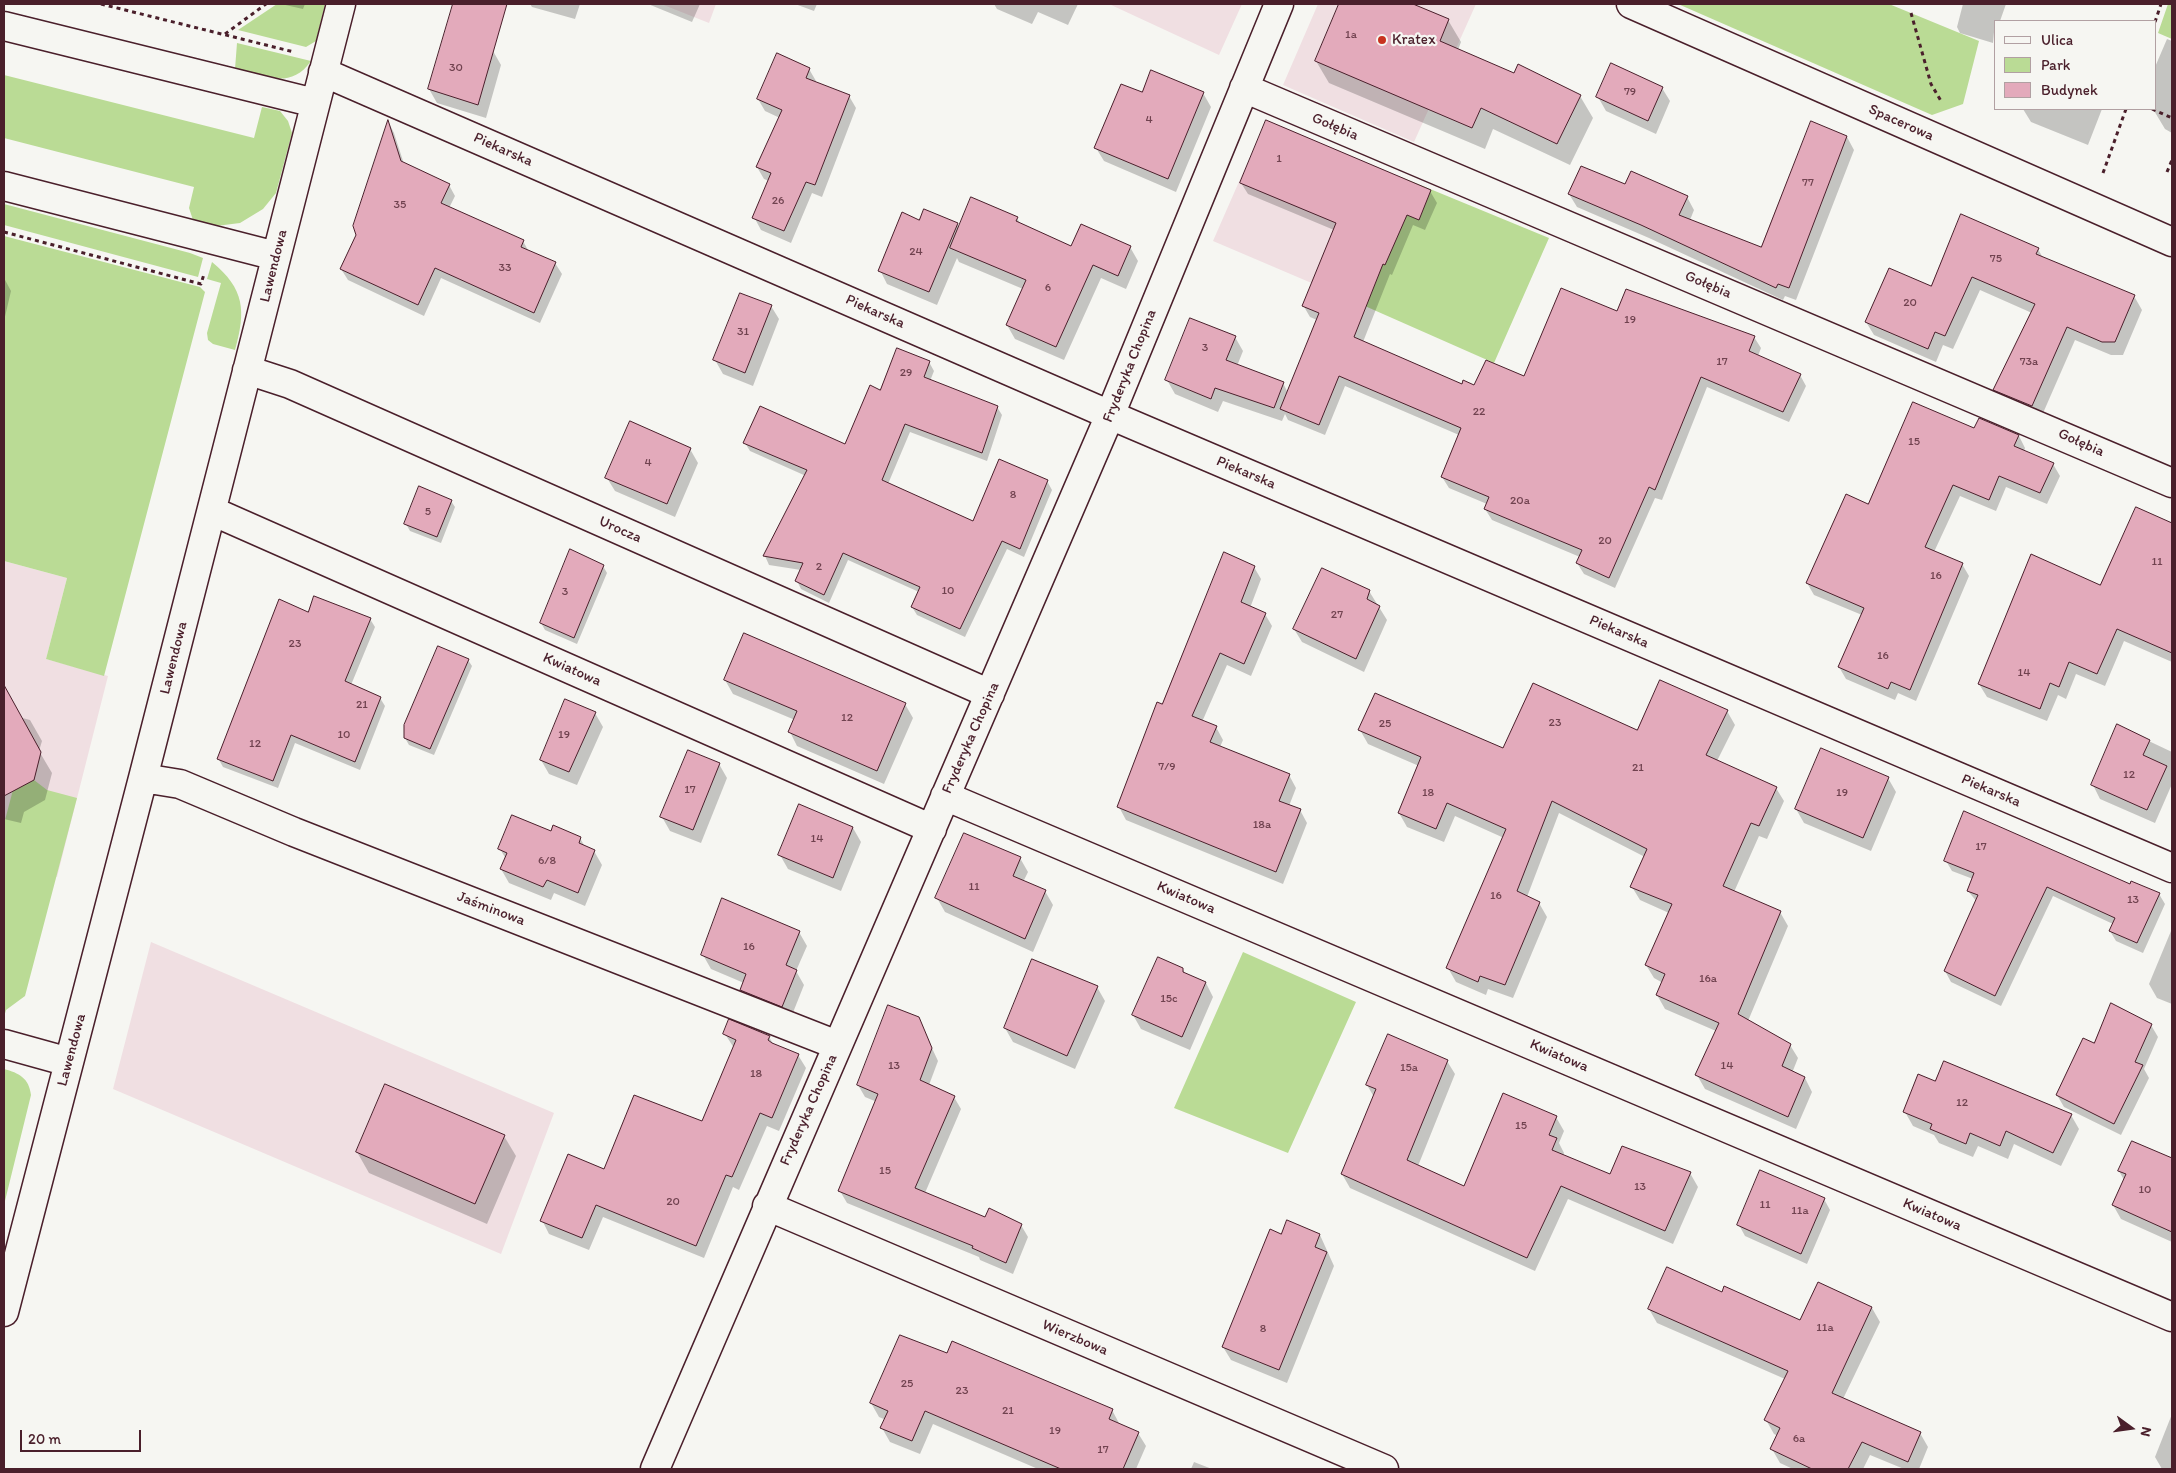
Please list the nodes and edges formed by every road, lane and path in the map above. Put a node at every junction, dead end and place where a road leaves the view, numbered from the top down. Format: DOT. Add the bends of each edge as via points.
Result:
graph roads {
  1 [pos="101,4"];
  2 [pos="266,4"];
  3 [pos="341,4"];
  4 [pos="1279,4"];
  5 [pos="1631,4"];
  6 [pos="2161,4"];
  7 [pos="1911,13"];
  8 [pos="2156,20"];
  9 [pos="4,26"];
  10 [pos="224,35"];
  11 [pos="325,66"];
  12 [pos="1244,88"];
  13 [pos="315,103"];
  14 [pos="1942,103"];
  15 [pos="2126,110"];
  16 [pos="2154,110"];
  17 [pos="2172,118"];
  18 [pos="2172,160"];
  19 [pos="2167,172"];
  20 [pos="4,186"];
  21 [pos="2089,206"];
  22 [pos="4,232"];
  23 [pos="213,240"];
  24 [pos="2172,242"];
  25 [pos="276,256"];
  26 [pos="248,370"];
  27 [pos="1110,415"];
  28 [pos="2172,483"];
  29 [pos="212,511"];
  30 [pos="990,694"];
  31 [pos="143,778"];
  32 [pos="945,796"];
  33 [pos="932,829"];
  34 [pos="2172,868"];
  35 [pos="4,1044"];
  36 [pos="837,1045"];
  37 [pos="69,1062"];
  38 [pos="767,1206"];
  39 [pos="4,1312"];
  40 [pos="2172,1317"];
  41 [pos="655,1469"];
  42 [pos="1384,1469"];
  1 -- 10 [label="path"];
  2 -- 10 [label="path"];
  3 -- 11 [label="street, Lawendowa"];
  4 -- 12 [label="street, Fryderyka Chopina"];
  5 -- 21 [label="street, Spacerowa"];
  6 -- 8 [label="path"];
  7 -- 14 [label="path" via="1931,84"];
  9 -- 13 [label="street"];
  10 -- 11 [label="path"];
  11 -- 13 [label="street, Lawendowa"];
  11 -- 27 [label="street, Piekarska"];
  12 -- 27 [label="street, Fryderyka Chopina"];
  12 -- 28 [label="street, Gołębia"];
  13 -- 25 [label="street, Lawendowa"];
  15 -- 21 [label="path"];
  16 -- 17 [label="path"];
  18 -- 19 [label="path"];
  20 -- 23 [label="street"];
  21 -- 24 [label="street, Spacerowa"];
  22 -- 23 [label="path" via="201,284"];
  23 -- 25 [label="street"];
  25 -- 26 [label="street, Lawendowa"];
  26 -- 29 [label="street, Lawendowa"];
  26 -- 30 [label="street, Urocza" via="290,384"];
  27 -- 30 [label="street, Fryderyka Chopina"];
  27 -- 34 [label="street, Piekarska"];
  29 -- 31 [label="street, Lawendowa"];
  29 -- 33 [label="street, Kwiatowa"];
  30 -- 32 [label="street, Fryderyka Chopina"];
  31 -- 36 [label="street, Jaśminowa" via="180,784 294,832"];
  31 -- 37 [label="street, Lawendowa"];
  32 -- 33 [label="street, Fryderyka Chopina"];
  32 -- 40 [label="street, Kwiatowa"];
  33 -- 36 [label="street, Fryderyka Chopina"];
  35 -- 37 [label="street"];
  36 -- 38 [label="street, Fryderyka Chopina"];
  37 -- 39 [label="street, Lawendowa"];
  38 -- 41 [label="street, Fryderyka Chopina"];
  38 -- 42 [label="street, Wierzbowa"];
}
